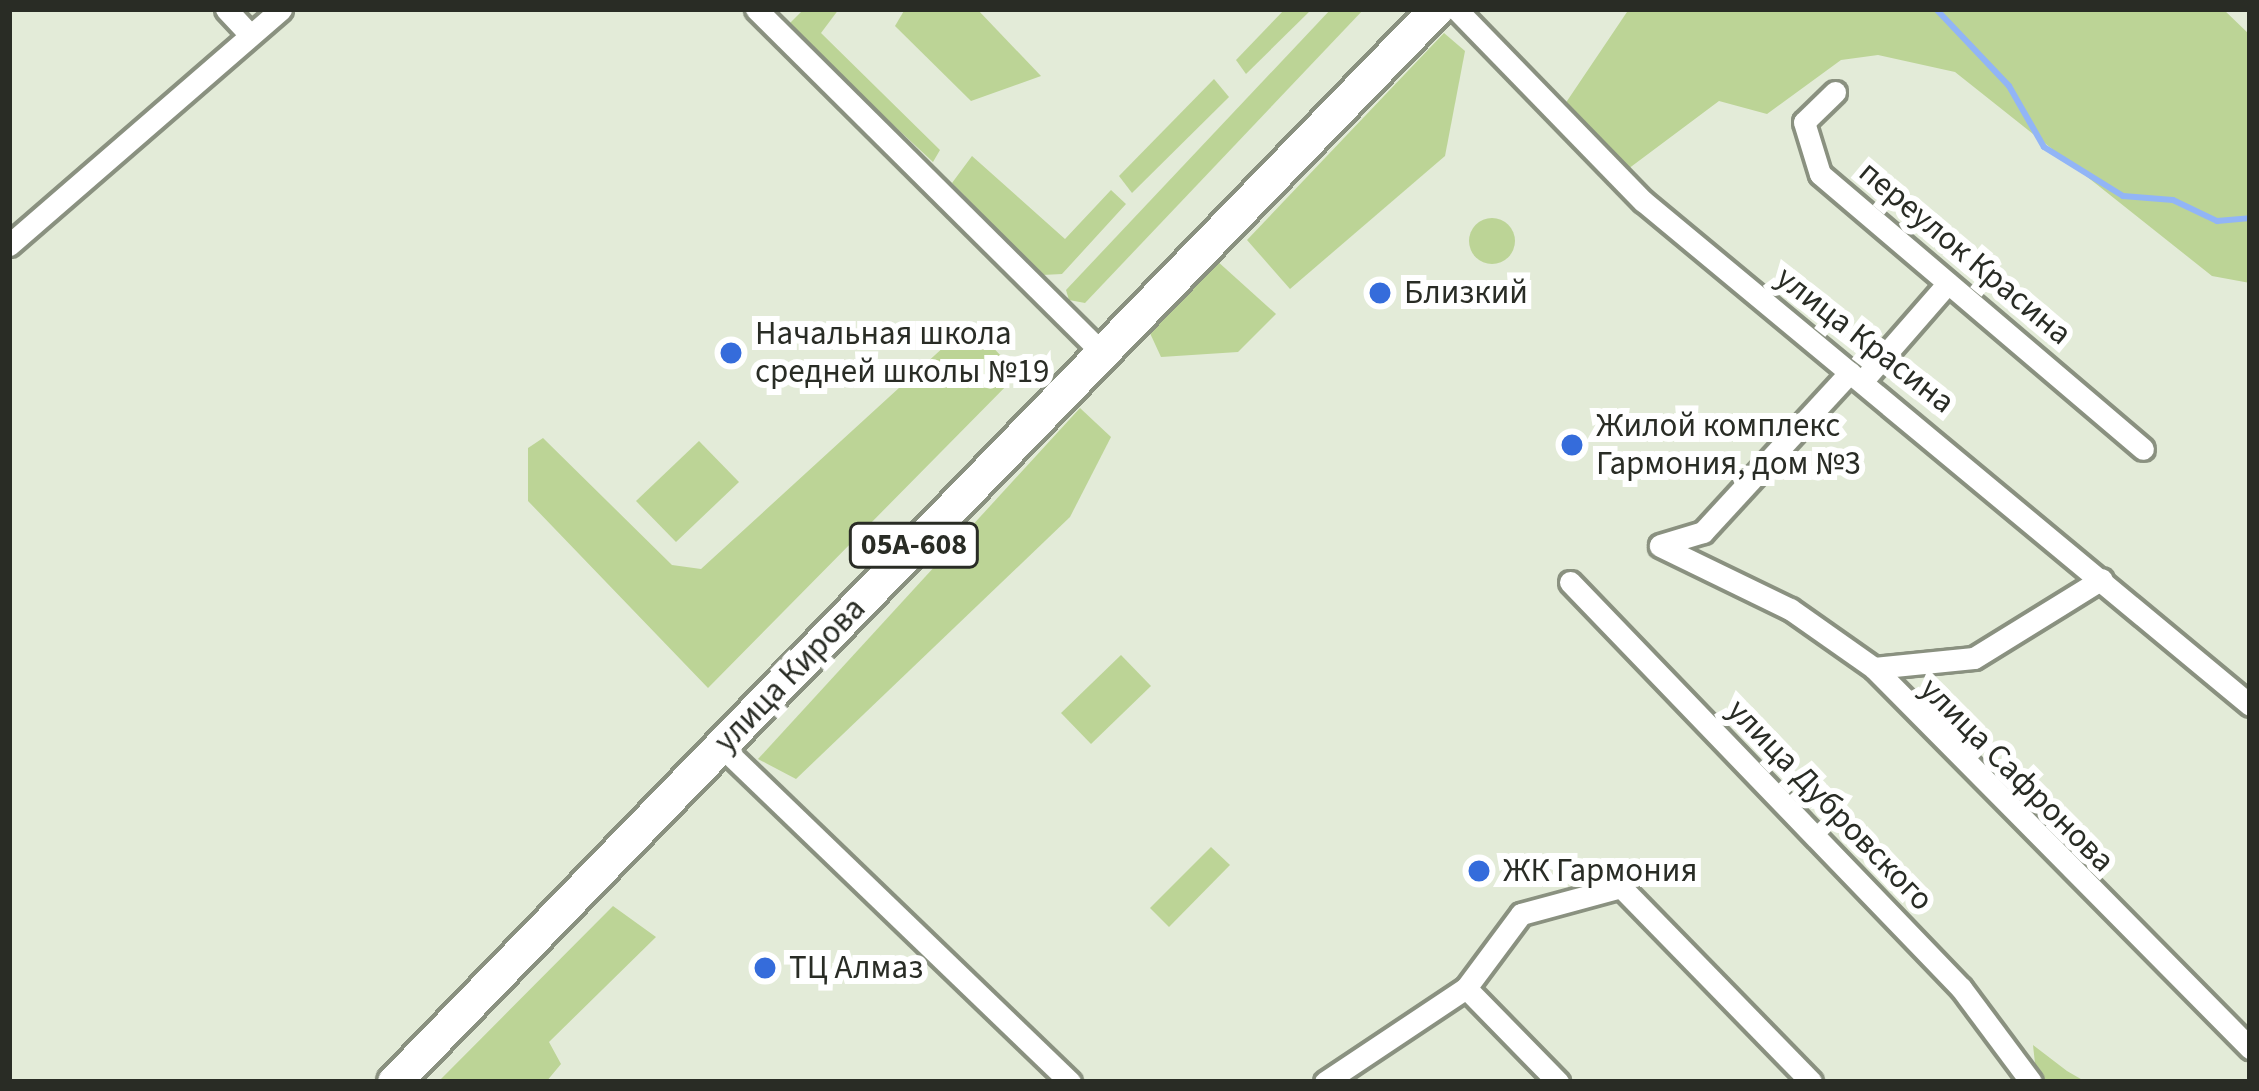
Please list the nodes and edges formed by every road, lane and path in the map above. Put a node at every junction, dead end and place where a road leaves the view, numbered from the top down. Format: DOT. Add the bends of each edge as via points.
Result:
graph roads {
  1 [pos="226,9"];
  2 [pos="281,9"];
  3 [pos="756,9"];
  4 [pos="1436,9"];
  5 [pos="1456,9"];
  6 [pos="250,35"];
  7 [pos="1835,92"];
  8 [pos="9,245"];
  9 [pos="1948,283"];
  10 [pos="1100,352"];
  11 [pos="1858,375"];
  12 [pos="2143,449"];
  13 [pos="2102,579"];
  14 [pos="1570,582"];
  15 [pos="1874,668"];
  16 [pos="2250,705"];
  17 [pos="722,747"];
  18 [pos="1466,988"];
  19 [pos="2250,1048"];
  20 [pos="394,1082"];
  21 [pos="1070,1082"];
  22 [pos="1325,1082"];
  23 [pos="1558,1082"];
  24 [pos="1811,1082"];
  25 [pos="2032,1082"];
  1 -- 6 [label="street"];
  2 -- 6 [label="street"];
  3 -- 10 [label="street"];
  4 -- 10 [label="main road, улица Кирова / 05А-608"];
  5 -- 11 [label="street, улица Красина" via="1595,160"];
  6 -- 8 [label="street"];
  7 -- 9 [label="street, переулок Красина" via="1804,122 1806,156"];
  9 -- 11 [label="street"];
  9 -- 12 [label="street, переулок Красина"];
  10 -- 17 [label="main road, улица Кирова / 05А-608"];
  11 -- 13 [label="street, улица Красина"];
  11 -- 15 [label="street, улица Сафронова" via="1702,532 1660,546 1790,609"];
  13 -- 15 [label="street" via="1974,658"];
  13 -- 16 [label="street, улица Красина"];
  14 -- 25 [label="street, улица Дубровского" via="1961,988"];
  15 -- 19 [label="street, улица Сафронова"];
  17 -- 20 [label="main road, улица Кирова / 05А-608"];
  17 -- 21 [label="street"];
  18 -- 22 [label="street"];
  18 -- 23 [label="street"];
  18 -- 24 [label="street" via="1521,914 1621,887"];
}
